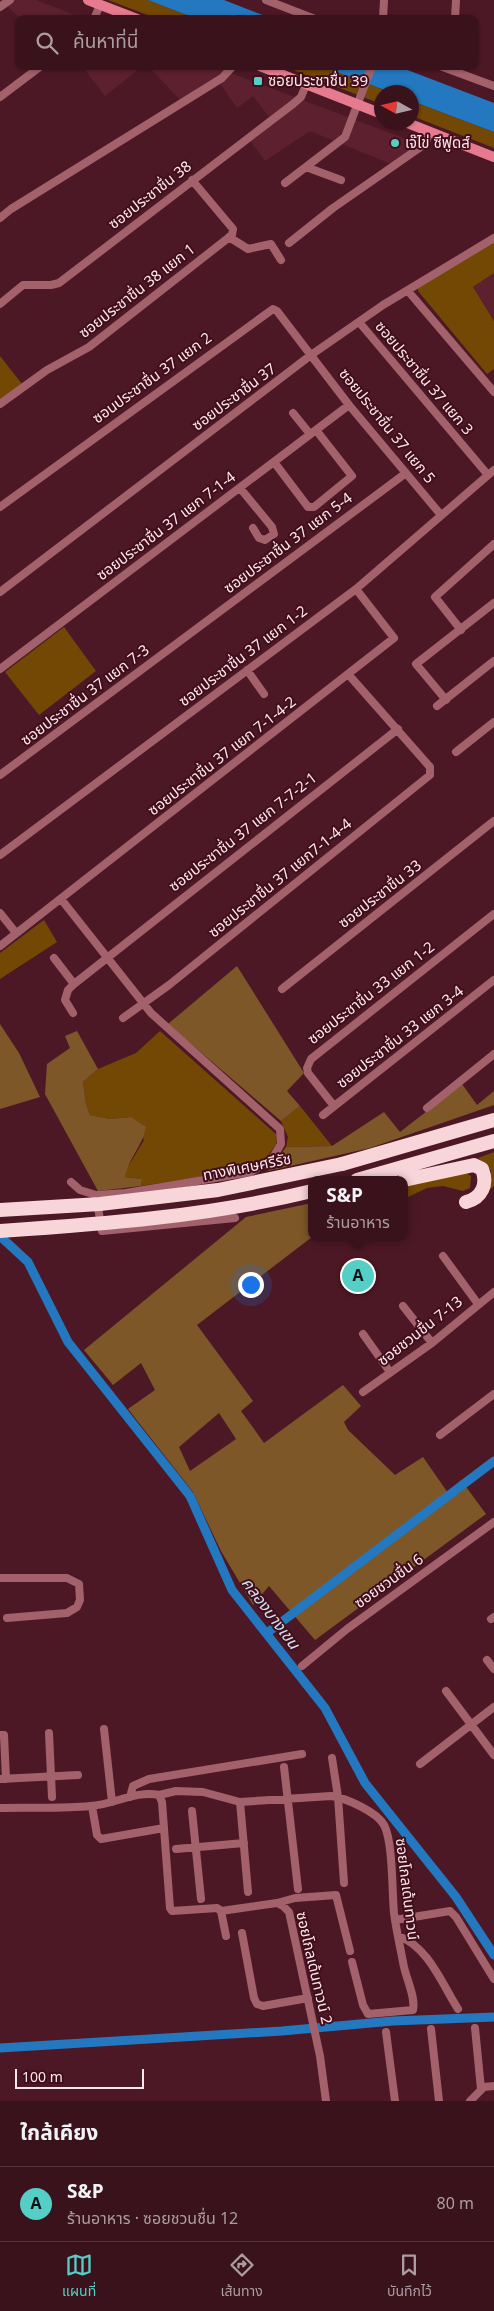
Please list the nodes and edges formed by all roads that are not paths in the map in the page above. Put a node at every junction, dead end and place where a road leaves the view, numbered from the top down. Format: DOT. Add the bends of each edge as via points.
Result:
graph roads {
  1 [pos="10,0"];
  2 [pos="88,0"];
  3 [pos="266,0"];
  4 [pos="384,0"];
  5 [pos="456,0"];
  6 [pos="100,5"];
  7 [pos="0,7"];
  8 [pos="96,15"];
  9 [pos="126,15"];
  10 [pos="305,15"];
  11 [pos="384,15"];
  12 [pos="455,15"];
  13 [pos="36,70"];
  14 [pos="229,70"];
  15 [pos="270,70"];
  16 [pos="371,70"];
  17 [pos="455,70"];
  18 [pos="306,85"];
  19 [pos="494,86"];
  20 [pos="0,97"];
  21 [pos="358,105"];
  22 [pos="374,111"];
  23 [pos="419,128"];
  24 [pos="430,132"];
  25 [pos="494,157"];
  26 [pos="306,167"];
  27 [pos="192,180"];
  28 [pos="341,180"];
  29 [pos="284,183"];
  30 [pos="0,218"];
  31 [pos="229,237"];
  32 [pos="494,238"];
  33 [pos="288,243"];
  34 [pos="281,260"];
  35 [pos="408,291"];
  36 [pos="0,304"];
  37 [pos="359,322"];
  38 [pos="311,355"];
  39 [pos="494,392"];
  40 [pos="0,404"];
  41 [pos="350,405"];
  42 [pos="294,413"];
  43 [pos="313,432"];
  44 [pos="274,462"];
  45 [pos="406,472"];
  46 [pos="491,472"];
  47 [pos="240,488"];
  48 [pos="0,507"];
  49 [pos="442,515"];
  50 [pos="253,528"];
  51 [pos="494,544"];
  52 [pos="356,589"];
  53 [pos="0,592"];
  54 [pos="494,603"];
  55 [pos="461,630"];
  56 [pos="186,636"];
  57 [pos="494,661"];
  58 [pos="0,670"];
  59 [pos="247,670"];
  60 [pos="348,674"];
  61 [pos="264,694"];
  62 [pos="446,700"];
  63 [pos="436,706"];
  64 [pos="494,722"];
  65 [pos="398,729"];
  66 [pos="456,752"];
  67 [pos="0,775"];
  68 [pos="494,821"];
  69 [pos="0,855"];
  70 [pos="61,900"];
  71 [pos="0,913"];
  72 [pos="494,914"];
  73 [pos="16,933"];
  74 [pos="0,946"];
  75 [pos="106,957"];
  76 [pos="54,958"];
  77 [pos="494,980"];
  78 [pos="74,984"];
  79 [pos="282,989"];
  80 [pos="143,1003"];
  81 [pos="73,1013"];
  82 [pos="123,1018"];
  83 [pos="494,1054"];
  84 [pos="334,1106"];
  85 [pos="427,1108"];
  86 [pos="323,1115"];
  87 [pos="494,1119"];
  88 [pos="494,1141"];
  89 [pos="371,1176"];
  90 [pos="408,1179"];
  91 [pos="72,1182"];
  92 [pos="308,1192"];
  93 [pos="96,1196"];
  94 [pos="466,1202"];
  95 [pos="0,1210"];
  96 [pos="235,1218"];
  97 [pos="0,1231"];
  98 [pos="442,1256"];
  99 [pos="494,1292"];
  100 [pos="478,1304"];
  101 [pos="403,1306"];
  102 [pos="363,1334"];
  103 [pos="432,1343"];
  104 [pos="390,1372"];
  105 [pos="363,1392"];
  106 [pos="494,1394"];
  107 [pos="440,1434"];
  108 [pos="494,1522"];
  109 [pos="0,1578"];
  110 [pos="7,1618"];
  111 [pos="487,1660"];
  112 [pos="302,1666"];
  113 [pos="494,1669"];
  114 [pos="446,1692"];
  115 [pos="494,1707"];
  116 [pos="472,1725"];
  117 [pos="104,1729"];
  118 [pos="48,1733"];
  119 [pos="0,1735"];
  120 [pos="302,1754"];
  121 [pos="494,1756"];
  122 [pos="332,1758"];
  123 [pos="420,1764"];
  124 [pos="284,1767"];
  125 [pos="78,1775"];
  126 [pos="50,1776"];
  127 [pos="3,1779"];
  128 [pos="159,1796"];
  129 [pos="52,1797"];
  130 [pos="130,1797"];
  131 [pos="338,1797"];
  132 [pos="290,1799"];
  133 [pos="112,1802"];
  134 [pos="240,1802"];
  135 [pos="92,1806"];
  136 [pos="0,1808"];
  137 [pos="192,1811"];
  138 [pos="164,1828"];
  139 [pos="244,1842"];
  140 [pos="196,1847"];
  141 [pos="176,1849"];
  142 [pos="344,1883"];
  143 [pos="298,1889"];
  144 [pos="248,1892"];
  145 [pos="201,1899"];
  146 [pos="277,1903"];
  147 [pos="221,1912"];
  148 [pos="395,1920"];
  149 [pos="242,1933"];
  150 [pos="226,1936"];
  151 [pos="398,1936"];
  152 [pos="350,1950"];
  153 [pos="352,1962"];
  154 [pos="494,1979"];
  155 [pos="308,1998"];
  156 [pos="458,2009"];
  157 [pos="475,2028"];
  158 [pos="431,2029"];
  159 [pos="386,2032"];
  160 [pos="494,2086"];
  161 [pos="481,2090"];
  162 [pos="326,2101"];
  163 [pos="395,2101"];
  164 [pos="439,2101"];
  165 [pos="470,2101"];
  1 -- 7 [label="street"];
  2 -- 6 [label="main road"];
  3 -- 10 [label="street"];
  4 -- 11 [label="street"];
  5 -- 12 [label="street"];
  6 -- 8 [label="street"];
  6 -- 9 [label="main road"];
  13 -- 20 [label="street"];
  14 -- 30 [label="street" via="222,78"];
  15 -- 18 [label="main road"];
  16 -- 21 [label="street"];
  17 -- 19 [label="street"];
  18 -- 21 [label="main road"];
  18 -- 27 [label="street, ซอยประชาชื่น 38" via="301,97 293,104"];
  21 -- 22 [label="main road"];
  21 -- 26 [label="street" via="345,137"];
  23 -- 24 [label="main road"];
  24 -- 25 [label="main road"];
  24 -- 33 [label="street" via="425,144"];
  26 -- 28 [label="street"];
  26 -- 29 [label="street"];
  27 -- 31 [label="street" via="233,229"];
  27 -- 36 [label="street, ซอยประชาชื่น 38" via="59,283 24,286"];
  31 -- 34 [label="street" via="248,249 271,244"];
  31 -- 40 [label="street, ซอยประชาชื่น 38 แยก 1" via="89,347 48,370"];
  32 -- 35 [label="street, ซอยประชาชื่น 37"];
  35 -- 37 [label="street, ซอยประชาชื่น 37"];
  35 -- 39 [label="street"];
  37 -- 38 [label="street, ซอยประชาชื่น 37"];
  37 -- 46 [label="street, ซอยประชาชื่น 37 แยก 3"];
  38 -- 41 [label="street, ซอยประชาชื่น 37 แยก 5"];
  38 -- 48 [label="street, ซอนประชาชื่น 37 แยก 2" via="277,310 268,310"];
  38 -- 53 [label="street, ซอยประชาชื่น 37"];
  41 -- 43 [label="street, ซอยประชาชื่น 37 แยก 7-1-4"];
  41 -- 45 [label="street, ซอยประชาชื่น 37 แยก 5"];
  42 -- 43 [label="street"];
  43 -- 44 [label="street, ซอยประชาชื่น 37 แยก 7-1-4"];
  43 -- 44 [label="street" via="352,476 314,507 308,507"];
  44 -- 47 [label="street, ซอยประชาชื่น 37 แยก 7-1-4"];
  45 -- 49 [label="street, ซอยประชาชื่น 37 แยก 5"];
  45 -- 56 [label="street, ซอยประชาชื่น 37 แยก 5-4"];
  46 -- 49 [label="street, ซอยประชาชื่น 37 แยก 1-2"];
  47 -- 50 [label="street" via="272,527 274,534 265,540"];
  47 -- 58 [label="street, ซอยประชาชื่น 37 แยก 7-1-4"];
  49 -- 52 [label="street, ซอยประชาชื่น 37 แยก 1-2"];
  51 -- 55 [label="street" via="434,597"];
  52 -- 59 [label="street, ซอยประชาชื่น 37 แยก 1-2"];
  52 -- 60 [label="street, ซอยประชาชื่น 37 แยก 7-1-4-2" via="394,638"];
  54 -- 55 [label="street"];
  55 -- 62 [label="street" via="416,664"];
  56 -- 67 [label="street, ซอยประชาชื่น 37 แยก 7-3"];
  57 -- 62 [label="street"];
  59 -- 61 [label="street"];
  59 -- 69 [label="street, ซอยประชาชื่น 37 แยก 1-2"];
  60 -- 65 [label="street"];
  60 -- 70 [label="street, ซอยประชาชื่น 37 แยก 7-1-4-2"];
  62 -- 63 [label="street"];
  64 -- 66 [label="street"];
  65 -- 75 [label="street, ซอยประชาชื่น 37 แยก 7-7-2-1"];
  65 -- 80 [label="street, ซอยประชาชื่น 37 แยก7-1-4-4" via="430,767 432,772 428,778"];
  68 -- 79 [label="street, ซอยประชาชื่น 33"];
  70 -- 73 [label="street, ซอยประชาชื่น 37 แยก 7-1-4-2"];
  70 -- 75 [label="street"];
  71 -- 73 [label="street"];
  72 -- 84 [label="street, ซอยประชาชื่น 33 แยก 1-2" via="311,1059 308,1074"];
  73 -- 74 [label="street, ซอยประชาชื่น 37 แยก 7-1-4-2"];
  75 -- 78 [label="street, ซอยประชาชื่น 37 แยก 7-7-2-1"];
  75 -- 80 [label="street"];
  76 -- 78 [label="street"];
  77 -- 84 [label="street, ซอยประชาชื่น 33 แยก 3-4"];
  78 -- 81 [label="street" via="65,1000"];
  80 -- 82 [label="street, ซอยประชาชื่น 37 แยก7-1-4-4"];
  80 -- 93 [label="street" via="170,1032 280,1129 281,1144 266,1164 251,1172"];
  83 -- 85 [label="street"];
  84 -- 86 [label="street, ซอยประชาชื่น 33 แยก 3-4"];
  87 -- 95 [label="highway, ทางพิเศษศรีรัช, bridge" via="342,1164 218,1190 100,1204"];
  88 -- 89 [label="highway"];
  90 -- 94 [label="highway" via="474,1165 482,1169 486,1183 483,1190"];
  91 -- 93 [label="street" via="80,1190"];
  92 -- 97 [label="highway, bridge" via="232,1207 133,1220"];
  93 -- 96 [label="street" via="102,1232"];
  98 -- 100 [label="street"];
  99 -- 100 [label="street, ซอยชวนชื่น 7-13"];
  100 -- 103 [label="street, ซอยชวนชื่น 7-13"];
  101 -- 103 [label="street"];
  102 -- 104 [label="street"];
  103 -- 104 [label="street, ซอยชวนชื่น 7-13"];
  104 -- 105 [label="street, ซอยชวนชื่น 7-13"];
  106 -- 107 [label="street"];
  108 -- 112 [label="street, ซอยชวนชื่น 6" via="347,1629"];
  109 -- 110 [label="street" via="67,1578 78,1584 80,1592 77,1607 67,1613"];
  111 -- 113 [label="street"];
  114 -- 116 [label="street"];
  115 -- 116 [label="street"];
  116 -- 121 [label="street"];
  116 -- 123 [label="street"];
  117 -- 133 [label="street"];
  118 -- 126 [label="street"];
  119 -- 127 [label="street" via="4,1735"];
  120 -- 130 [label="street" via="149,1778 133,1786"];
  122 -- 131 [label="street"];
  124 -- 132 [label="street"];
  125 -- 126 [label="street"];
  126 -- 127 [label="street"];
  126 -- 129 [label="street"];
  128 -- 130 [label="street, ซอยโกลเด้นทาวน์"];
  128 -- 134 [label="street, ซอยโกลเด้นทาวน์" via="176,1791 203,1792"];
  128 -- 138 [label="street"];
  130 -- 133 [label="street, ซอยโกลเด้นทาวน์"];
  131 -- 132 [label="street, ซอยโกลเด้นทาวน์"];
  131 -- 142 [label="street"];
  131 -- 148 [label="street, ซอยโกลเด้นทาวน์" via="359,1806 384,1824"];
  132 -- 134 [label="street, ซอยโกลเด้นทาวน์"];
  132 -- 143 [label="street"];
  133 -- 135 [label="street, ซอยโกลเด้นทาวน์"];
  134 -- 139 [label="street"];
  135 -- 136 [label="street, ซอยโกลเด้นทาวน์"];
  135 -- 138 [label="street" via="97,1836 101,1839"];
  137 -- 140 [label="street"];
  138 -- 147 [label="street, ซอยโกลเด้นทาวน์ 2" via="172,1911 212,1907"];
  139 -- 140 [label="street"];
  139 -- 144 [label="street"];
  140 -- 141 [label="street"];
  140 -- 145 [label="street"];
  146 -- 147 [label="street, ซอยโกลเด้นทาวน์ 2"];
  146 -- 152 [label="street" via="295,1898 336,1896"];
  146 -- 155 [label="street, ซอยโกลเด้นทาวน์ 2" via="289,1912"];
  147 -- 150 [label="street"];
  148 -- 151 [label="street, ซอยโกลเด้นทาวน์"];
  148 -- 154 [label="street" via="450,1911"];
  149 -- 155 [label="street" via="257,2004 263,2006"];
  151 -- 153 [label="street, ซอยโกลเด้นทาวน์" via="413,2010 368,2014"];
  151 -- 156 [label="street" via="408,1939 421,1950"];
  155 -- 162 [label="street, ซอยโกลเด้นทาวน์ 2"];
  157 -- 161 [label="street"];
  158 -- 164 [label="street"];
  159 -- 163 [label="street"];
  160 -- 161 [label="street"];
  161 -- 165 [label="street"];
}
